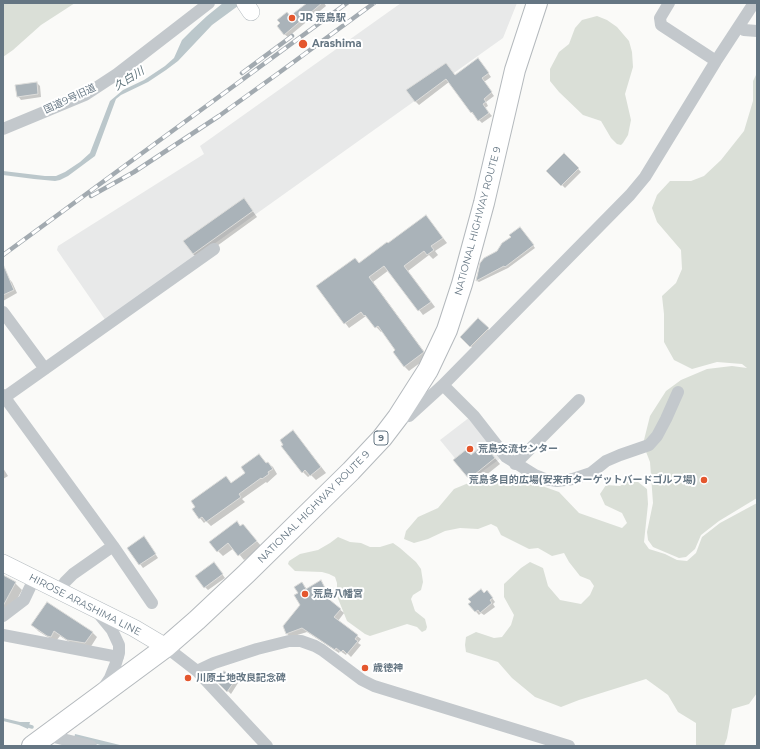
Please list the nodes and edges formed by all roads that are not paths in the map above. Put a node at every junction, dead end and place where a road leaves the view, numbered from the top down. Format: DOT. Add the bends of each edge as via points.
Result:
graph roads {
  1 [pos="209,3"];
  2 [pos="537,3"];
  3 [pos="669,3"];
  4 [pos="754,3"];
  5 [pos="740,26"];
  6 [pos="757,31"];
  7 [pos="716,61"];
  8 [pos="3,129"];
  9 [pos="214,248"];
  10 [pos="3,312"];
  11 [pos="45,369"];
  12 [pos="443,384"];
  13 [pos="678,392"];
  14 [pos="4,396"];
  15 [pos="579,400"];
  16 [pos="398,418"];
  17 [pos="515,464"];
  18 [pos="113,546"];
  19 [pos="3,563"];
  20 [pos="34,579"];
  21 [pos="59,591"];
  22 [pos="152,603"];
  23 [pos="94,609"];
  24 [pos="3,616"];
  25 [pos="3,635"];
  26 [pos="166,647"];
  27 [pos="118,657"];
  28 [pos="197,671"];
  29 [pos="97,697"];
  30 [pos="39,741"];
  31 [pos="91,746"];
  32 [pos="267,746"];
  33 [pos="569,746"];
  1 -- 8 [label="street, 国道9号旧道" via="117,74 85,95"];
  2 -- 16 [label="highway, NATIONAL HIGHWAY ROUTE 9 / 9" via="515,70 484,203 447,330 428,370"];
  3 -- 7 [label="street" via="660,18 661,25"];
  4 -- 5 [label="street"];
  5 -- 6 [label="street" via="744,30"];
  5 -- 7 [label="street"];
  7 -- 12 [label="street" via="645,177 630,195"];
  9 -- 11 [label="street"];
  10 -- 11 [label="street"];
  11 -- 14 [label="street"];
  12 -- 16 [label="street" via="409,416"];
  12 -- 17 [label="street" via="474,416 506,457"];
  13 -- 17 [label="street" via="657,436 649,445 606,461 591,473 557,481 535,475"];
  14 -- 18 [label="street"];
  15 -- 17 [label="street"];
  16 -- 26 [label="highway, NATIONAL HIGHWAY ROUTE 9 / 9" via="350,471 246,574"];
  18 -- 21 [label="street" via="73,574"];
  18 -- 22 [label="street"];
  19 -- 20 [label="main road, HIROSE ARASHIMA LINE"];
  20 -- 21 [label="main road, HIROSE ARASHIMA LINE"];
  20 -- 24 [label="street" via="24,600"];
  21 -- 23 [label="main road, HIROSE ARASHIMA LINE"];
  23 -- 26 [label="main road, HIROSE ARASHIMA LINE"];
  23 -- 27 [label="street" via="105,620 117,639"];
  25 -- 27 [label="street"];
  26 -- 28 [label="street"];
  26 -- 29 [label="highway, NATIONAL HIGHWAY ROUTE 9 / 9"];
  27 -- 29 [label="street" via="110,678"];
  28 -- 32 [label="street"];
  28 -- 33 [label="street" via="214,663 288,640 301,641 322,650 374,686"];
  29 -- 30 [label="highway, NATIONAL HIGHWAY ROUTE 9 / 9"];
  30 -- 31 [label="street"];
}
